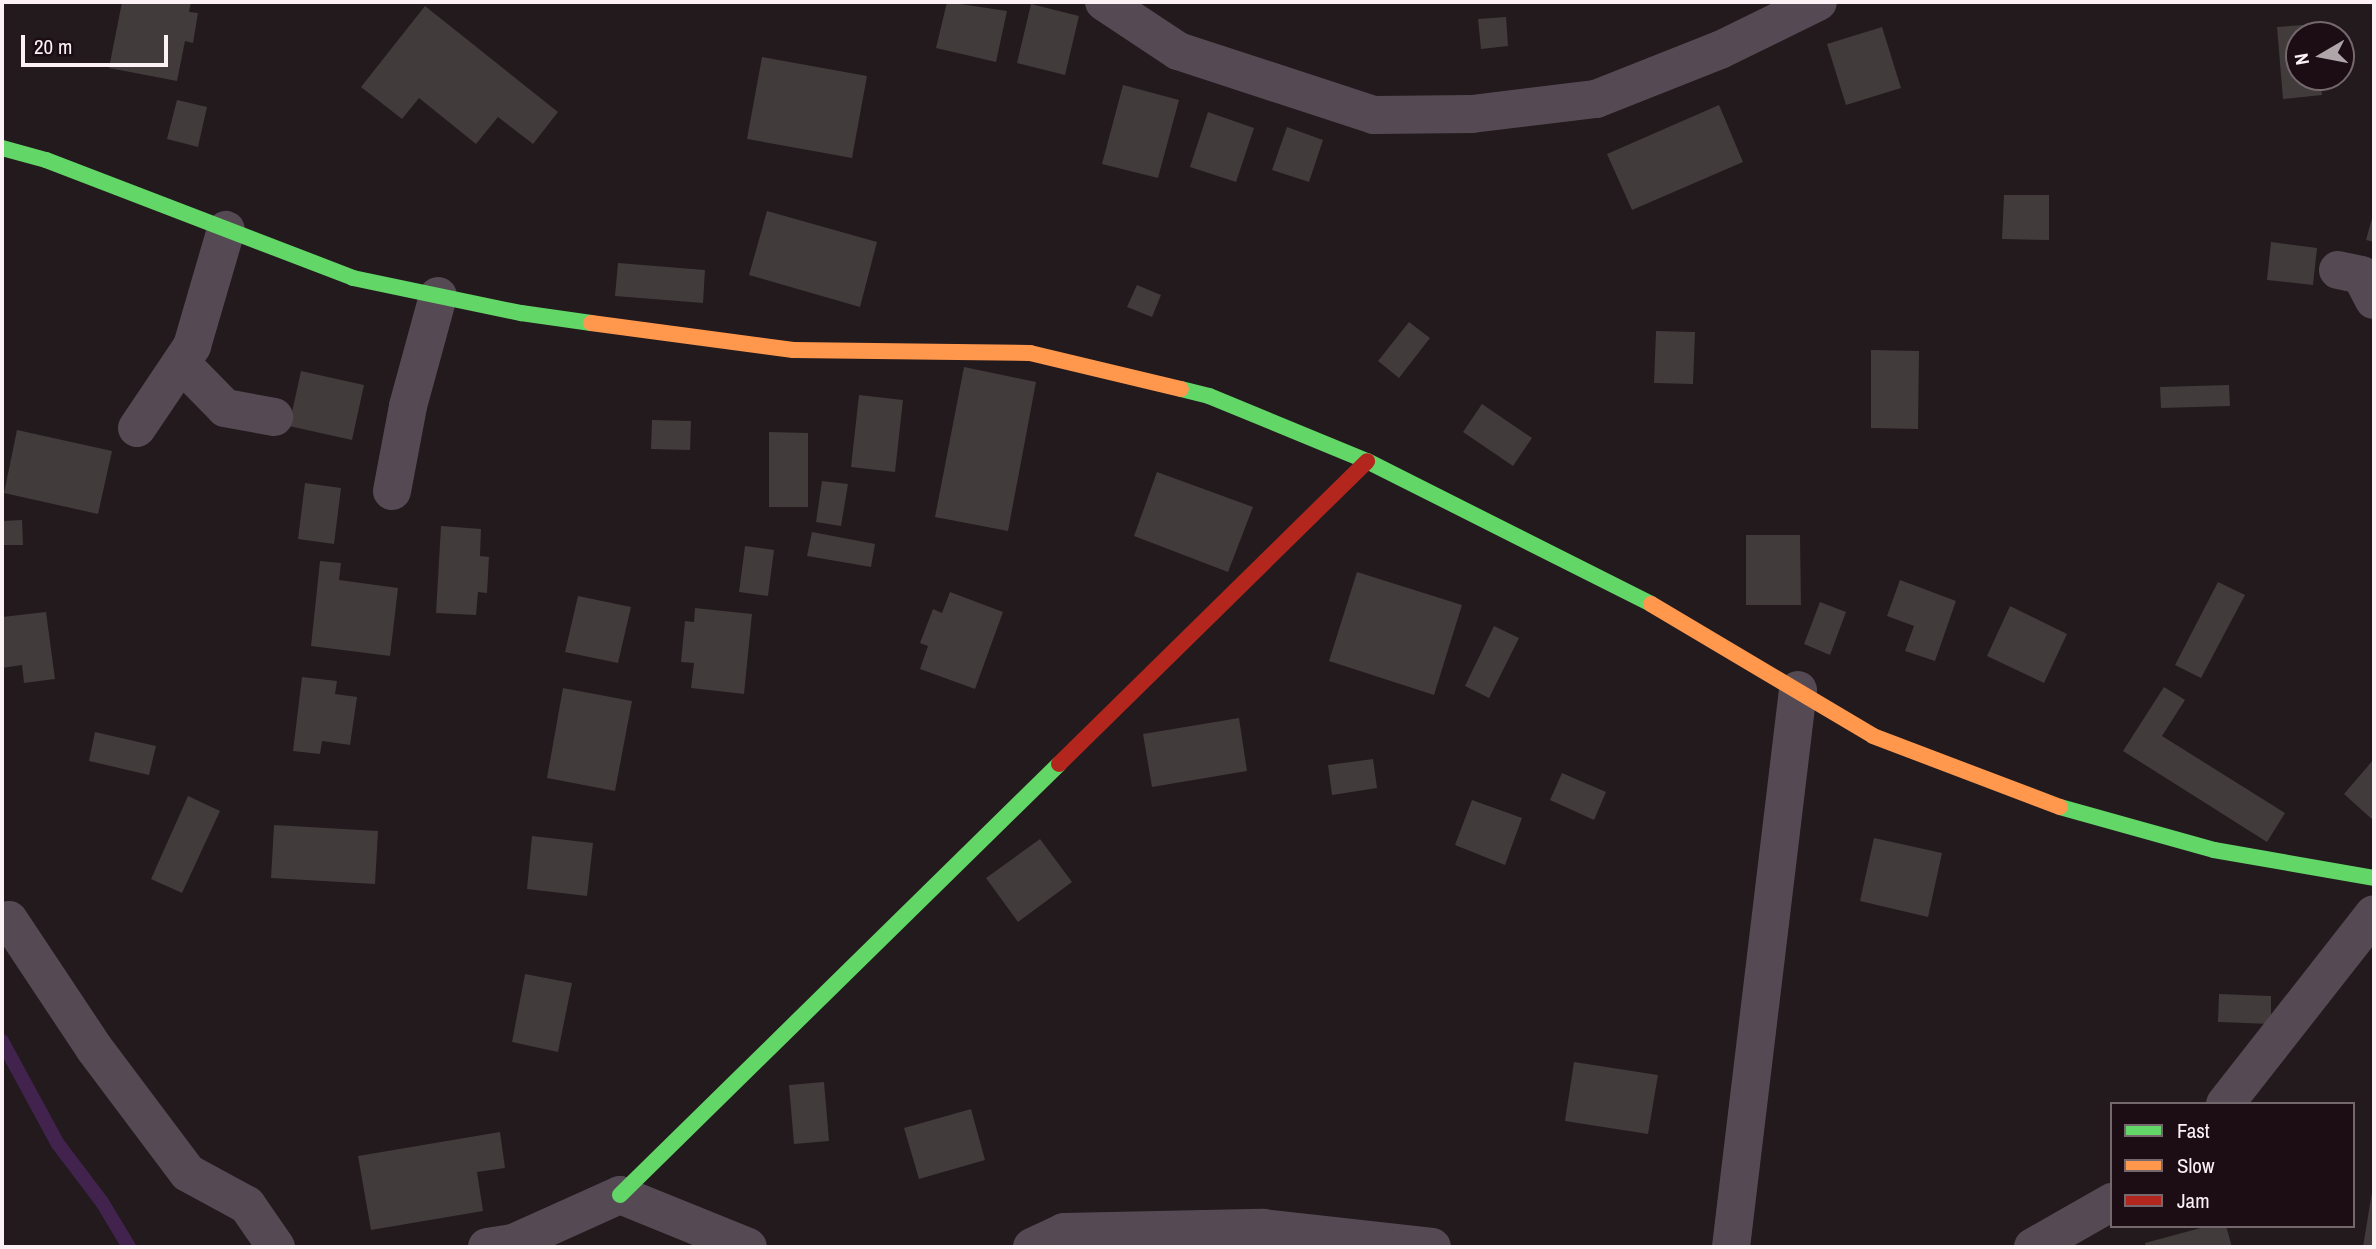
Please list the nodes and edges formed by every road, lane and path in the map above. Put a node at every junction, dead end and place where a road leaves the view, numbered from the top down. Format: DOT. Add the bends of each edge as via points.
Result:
graph roads {
  1 [pos="1104,2"];
  2 [pos="1818,2"];
  3 [pos="2,148"];
  4 [pos="226,230"];
  5 [pos="2338,270"];
  6 [pos="438,296"];
  7 [pos="2374,300"];
  8 [pos="181,363"];
  9 [pos="274,417"];
  10 [pos="137,428"];
  11 [pos="1367,461"];
  12 [pos="392,491"];
  13 [pos="1798,690"];
  14 [pos="2374,878"];
  15 [pos="2374,914"];
  16 [pos="9,920"];
  17 [pos="2227,1102"];
  18 [pos="620,1195"];
  19 [pos="2110,1203"];
  20 [pos="276,1247"];
  21 [pos="487,1247"];
  22 [pos="748,1247"];
  23 [pos="1032,1247"];
  24 [pos="1432,1247"];
  25 [pos="1731,1247"];
  26 [pos="2033,1247"];
  1 -- 2 [label="street" via="1178,51 1374,115 1472,114 1596,99 1720,50"];
  3 -- 4 [label="street" via="46,160"];
  4 -- 6 [label="street" via="353,278"];
  4 -- 8 [label="street" via="192,346"];
  5 -- 7 [label="street" via="2361,275"];
  6 -- 11 [label="street" via="521,313 793,350 1030,354 1209,396"];
  6 -- 12 [label="street" via="408,406"];
  8 -- 9 [label="street" via="225,408"];
  8 -- 10 [label="street"];
  11 -- 13 [label="street" via="1660,608"];
  11 -- 18 [label="street"];
  13 -- 14 [label="street" via="1873,736 2041,802 2214,850"];
  13 -- 25 [label="street"];
  15 -- 17 [label="street"];
  16 -- 20 [label="street" via="94,1048 188,1173 247,1205"];
  18 -- 21 [label="street" via="513,1243"];
  18 -- 22 [label="street"];
  19 -- 26 [label="street"];
  23 -- 24 [label="street" via="1064,1233 1263,1228"];
}
